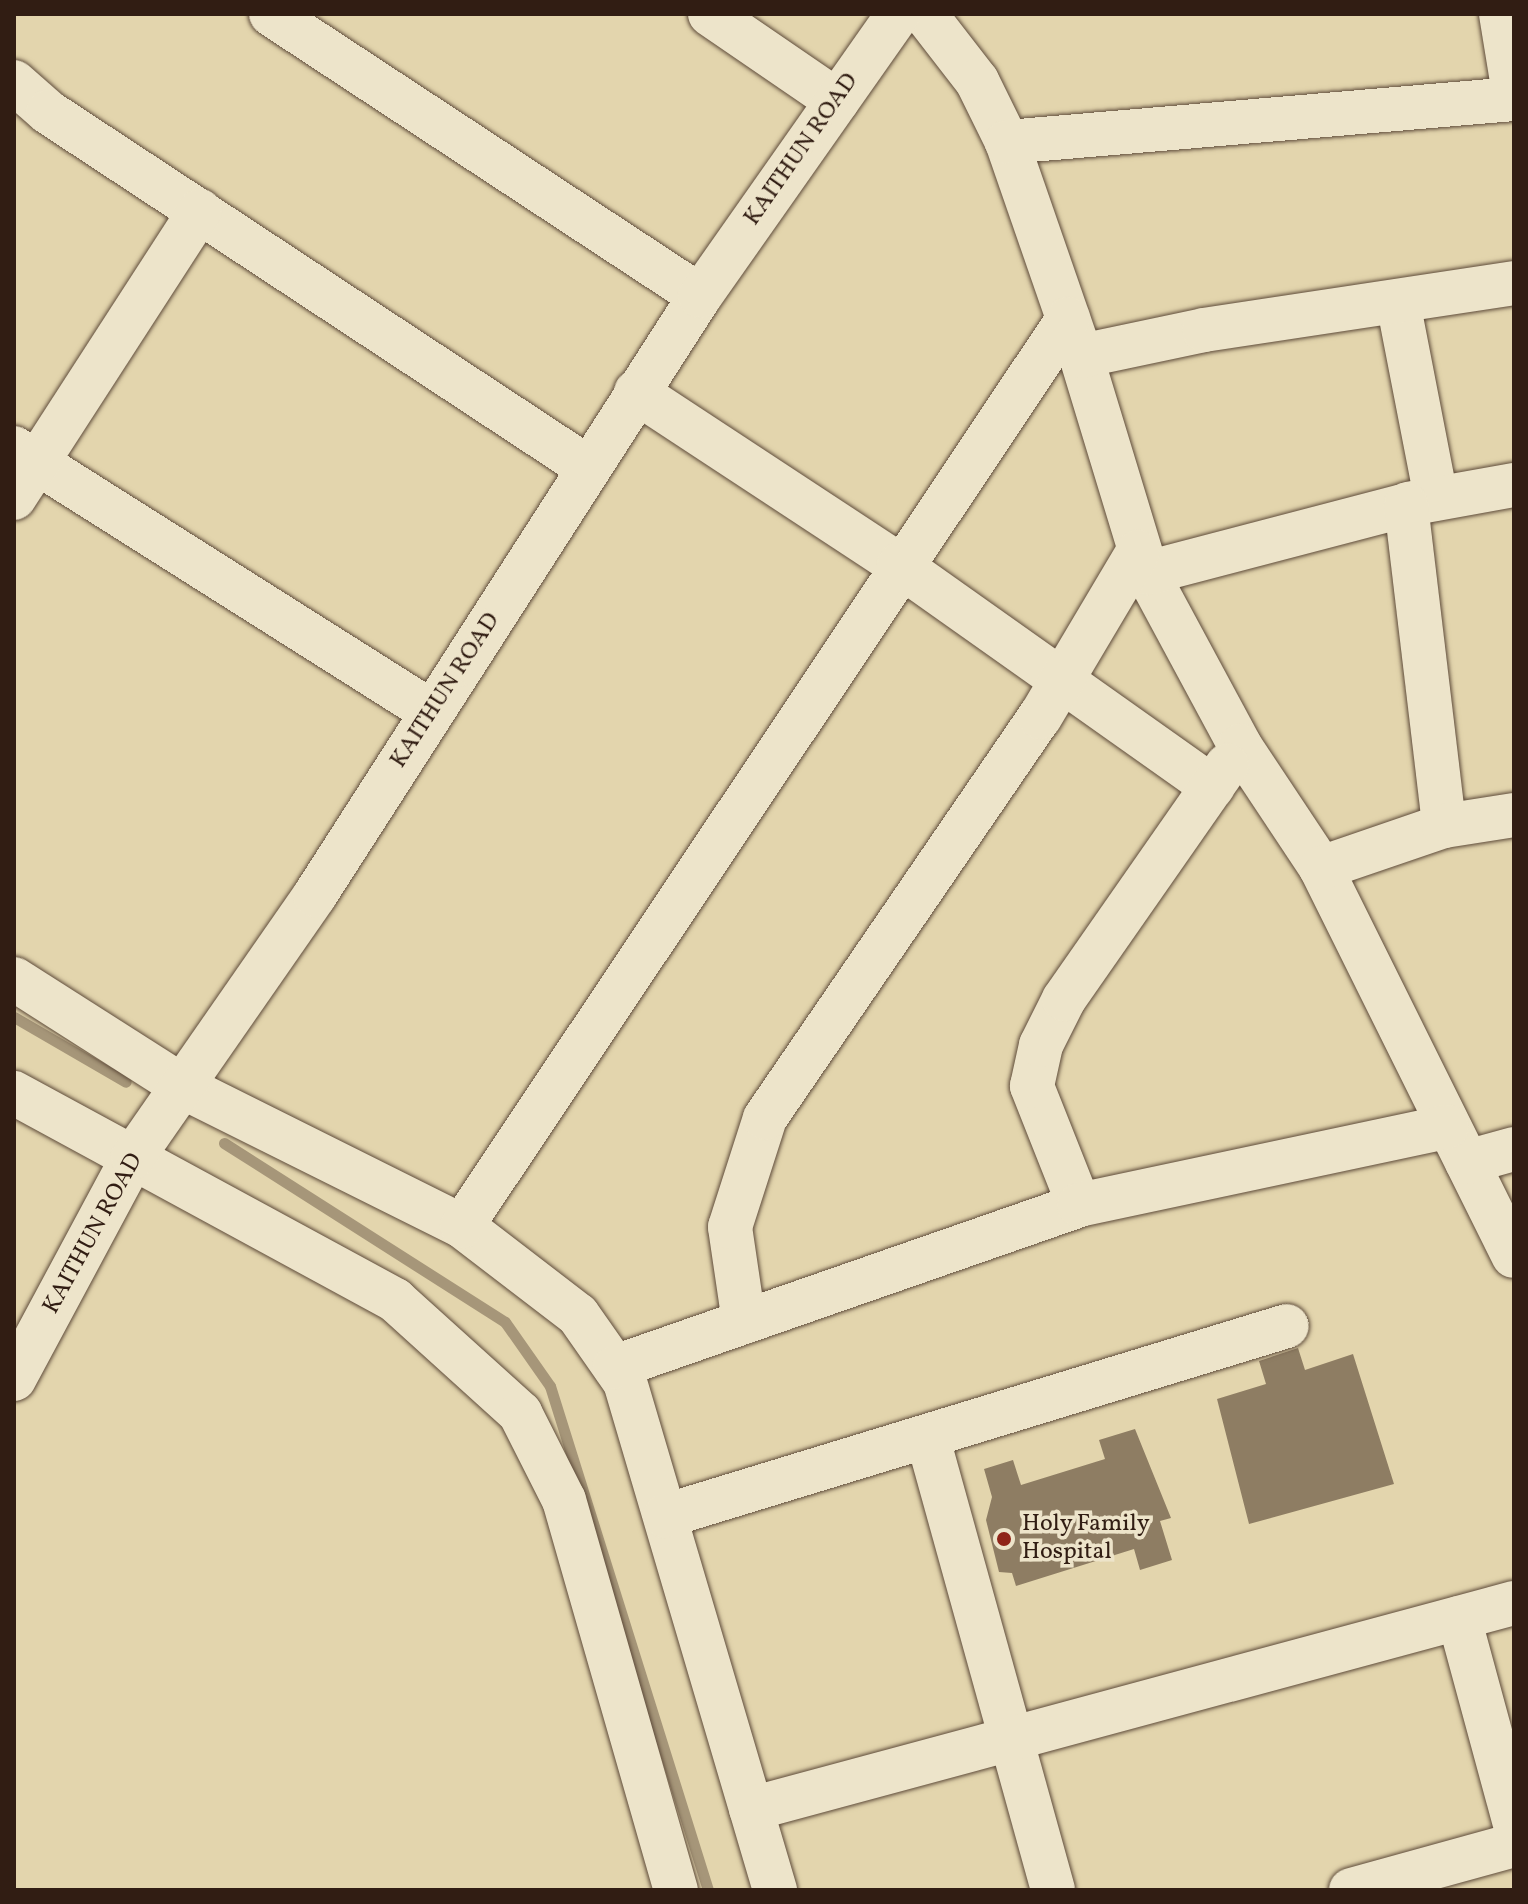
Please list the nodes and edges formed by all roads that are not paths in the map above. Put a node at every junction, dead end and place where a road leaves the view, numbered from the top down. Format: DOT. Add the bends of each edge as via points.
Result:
graph roads {
  1 [pos="271,14"];
  2 [pos="710,14"];
  3 [pos="898,14"];
  4 [pos="925,14"];
  5 [pos="1501,14"];
  6 [pos="1514,96"];
  7 [pos="19,100"];
  8 [pos="837,101"];
  9 [pos="1007,142"];
  10 [pos="200,211"];
  11 [pos="1514,283"];
  12 [pos="700,296"];
  13 [pos="1398,302"];
  14 [pos="1074,338"];
  15 [pos="636,392"];
  16 [pos="587,467"];
  17 [pos="22,469"];
  18 [pos="1514,485"];
  19 [pos="1421,502"];
  20 [pos="1142,563"];
  21 [pos="899,565"];
  22 [pos="1063,679"];
  23 [pos="432,712"];
  24 [pos="1240,746"];
  25 [pos="1212,787"];
  26 [pos="1514,815"];
  27 [pos="1444,826"];
  28 [pos="1321,868"];
  29 [pos="14,979"];
  30 [pos="185,1088"];
  31 [pos="14,1093"];
  32 [pos="1457,1145"];
  33 [pos="1514,1149"];
  34 [pos="133,1157"];
  35 [pos="1079,1205"];
  36 [pos="462,1226"];
  37 [pos="1514,1256"];
  38 [pos="744,1322"];
  39 [pos="1287,1326"];
  40 [pos="615,1367"];
  41 [pos="14,1379"];
  42 [pos="928,1439"];
  43 [pos="665,1516"];
  44 [pos="1514,1603"];
  45 [pos="1459,1618"];
  46 [pos="1010,1739"];
  47 [pos="751,1809"];
  48 [pos="1514,1821"];
  49 [pos="1514,1845"];
  50 [pos="676,1890"];
  51 [pos="775,1890"];
  52 [pos="1053,1890"];
  53 [pos="1351,1890"];
  1 -- 12 [label="street"];
  2 -- 8 [label="street"];
  3 -- 8 [label="street, KAITHUN ROAD"];
  4 -- 9 [label="street" via="977,81"];
  5 -- 6 [label="street"];
  6 -- 9 [label="street"];
  7 -- 10 [label="street"];
  8 -- 12 [label="street, KAITHUN ROAD"];
  9 -- 14 [label="street"];
  10 -- 16 [label="street"];
  10 -- 17 [label="street"];
  11 -- 13 [label="street"];
  12 -- 15 [label="street, KAITHUN ROAD"];
  13 -- 14 [label="street" via="1204,330"];
  13 -- 19 [label="street"];
  14 -- 20 [label="street"];
  14 -- 21 [label="street"];
  15 -- 16 [label="street, KAITHUN ROAD"];
  15 -- 21 [label="street"];
  16 -- 23 [label="street, KAITHUN ROAD"];
  17 -- 23 [label="street"];
  18 -- 19 [label="street"];
  19 -- 20 [label="street"];
  19 -- 27 [label="street"];
  20 -- 22 [label="street"];
  20 -- 24 [label="street"];
  21 -- 22 [label="street"];
  21 -- 36 [label="street"];
  22 -- 25 [label="street"];
  22 -- 38 [label="street" via="765,1118 730,1227"];
  23 -- 30 [label="street, KAITHUN ROAD"];
  24 -- 25 [label="street"];
  24 -- 28 [label="street"];
  25 -- 35 [label="street" via="1064,999 1041,1045 1032,1086"];
  26 -- 27 [label="street"];
  27 -- 28 [label="street"];
  28 -- 32 [label="street"];
  29 -- 30 [label="street"];
  30 -- 34 [label="street, KAITHUN ROAD"];
  30 -- 36 [label="street"];
  31 -- 34 [label="street"];
  32 -- 33 [label="street"];
  32 -- 35 [label="street"];
  32 -- 37 [label="street"];
  34 -- 41 [label="street, KAITHUN ROAD"];
  34 -- 50 [label="street" via="395,1300 520,1413 564,1500"];
  35 -- 38 [label="street"];
  36 -- 40 [label="street" via="578,1315"];
  38 -- 40 [label="street"];
  39 -- 42 [label="street"];
  40 -- 43 [label="street" via="625,1382"];
  42 -- 43 [label="street"];
  42 -- 46 [label="street"];
  43 -- 47 [label="street"];
  44 -- 45 [label="street"];
  45 -- 46 [label="street"];
  45 -- 48 [label="street"];
  46 -- 47 [label="street"];
  46 -- 52 [label="street"];
  47 -- 51 [label="street"];
  49 -- 53 [label="street"];
}
